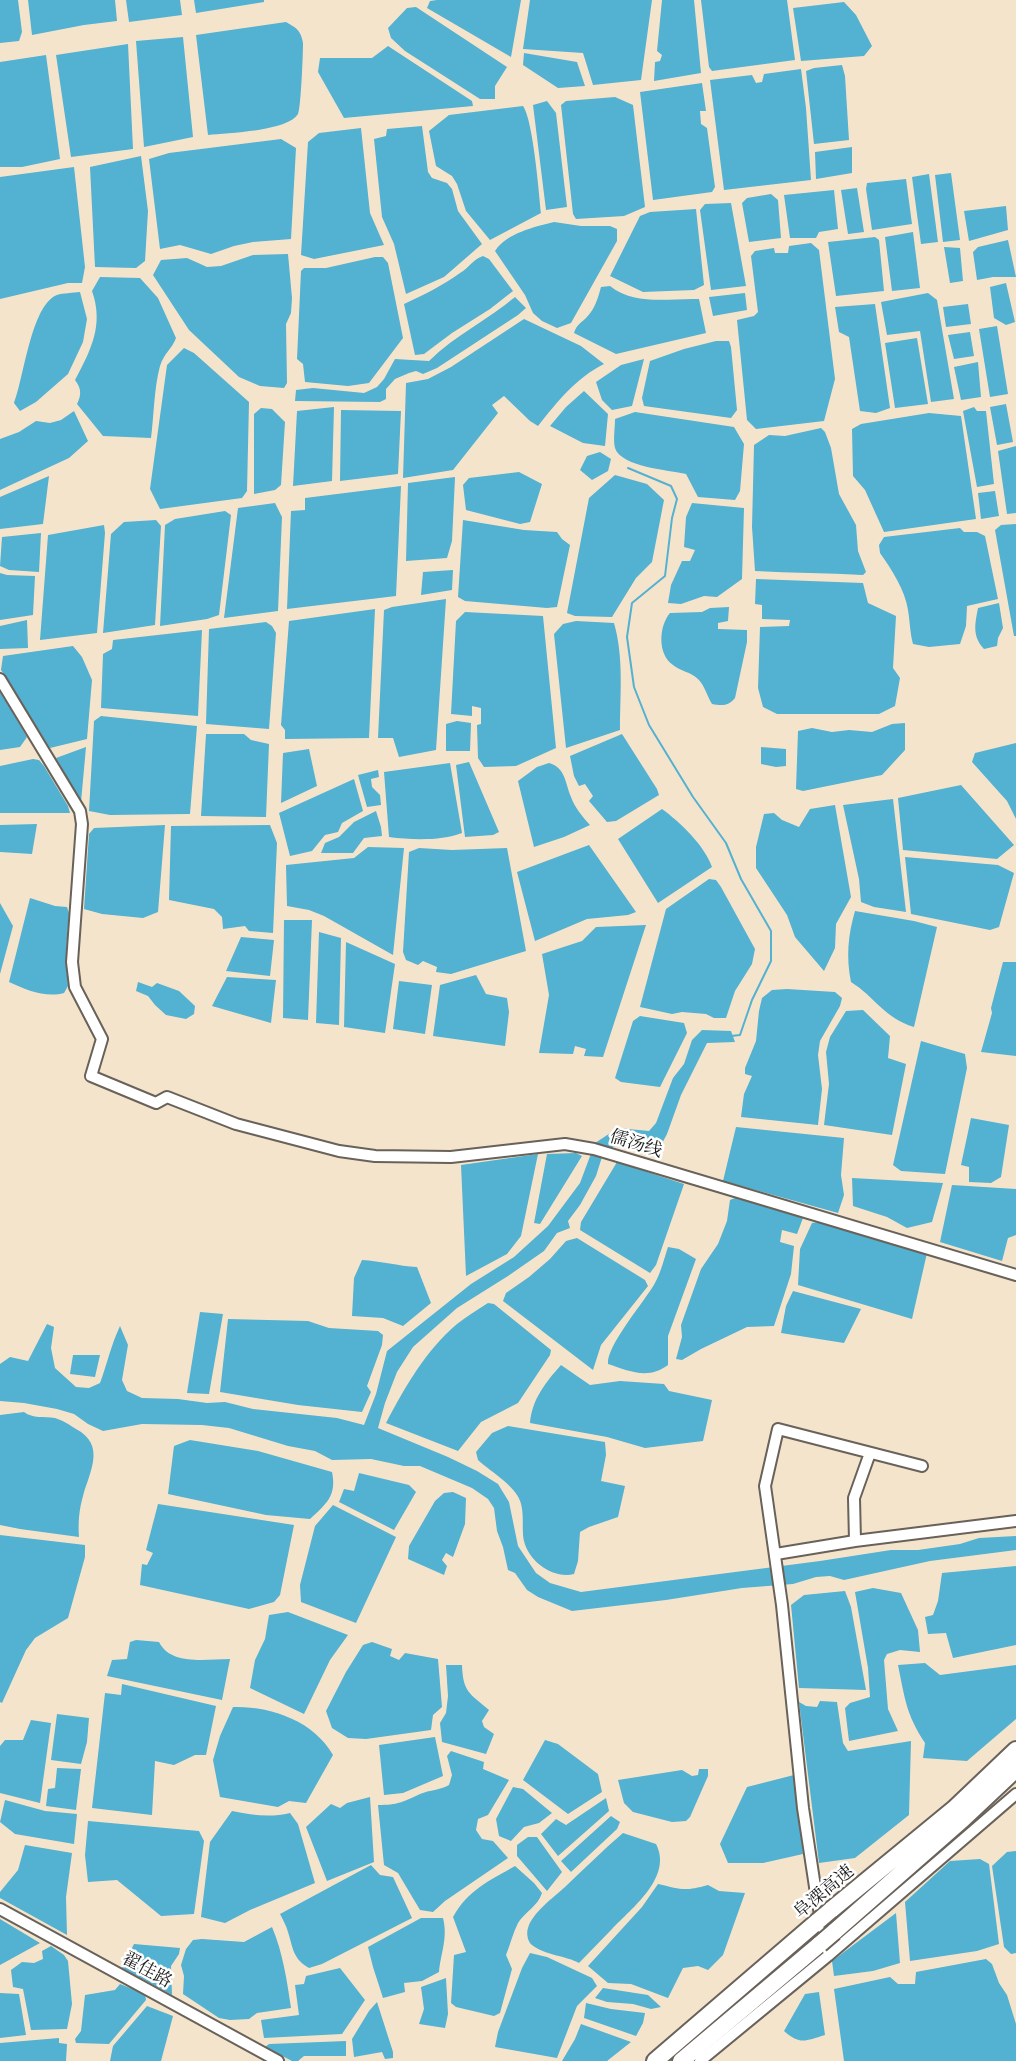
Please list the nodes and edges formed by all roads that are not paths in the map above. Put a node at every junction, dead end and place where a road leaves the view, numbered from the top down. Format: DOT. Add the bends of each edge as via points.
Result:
graph roads {
  1 [pos="0,679"];
  2 [pos="1016,1275"];
  3 [pos="870,1453"];
  4 [pos="922,1466"];
  5 [pos="1016,1521"];
  6 [pos="855,1541"];
  7 [pos="776,1554"];
  8 [pos="1016,1750"];
  9 [pos="1016,1769"];
  10 [pos="1016,1794"];
  11 [pos="0,1909"];
  12 [pos="825,1949"];
  13 [pos="278,2061"];
  14 [pos="655,2061"];
  15 [pos="681,2061"];
  16 [pos="700,2061"];
  1 -- 2 [label="street, 儒汤线" via="80,812 72,962 75,987 102,1039 91,1076 156,1103 167,1097 236,1124 339,1151 375,1156 451,1157 565,1144 594,1149"];
  3 -- 4 [label="street"];
  3 -- 6 [label="street" via="854,1498"];
  3 -- 7 [label="street" via="778,1429 765,1486"];
  5 -- 6 [label="street"];
  6 -- 7 [label="street"];
  7 -- 12 [label="street" via="803,1808"];
  8 -- 14 [label="highway, 阜溧高速" via="954,1809"];
  9 -- 12 [label="highway, 阜溧高速, bridge" via="834,1932"];
  10 -- 12 [label="street"];
  11 -- 13 [label="street, 翟佳路"];
  12 -- 15 [label="highway, 阜溧高速"];
  12 -- 16 [label="street"];
}
